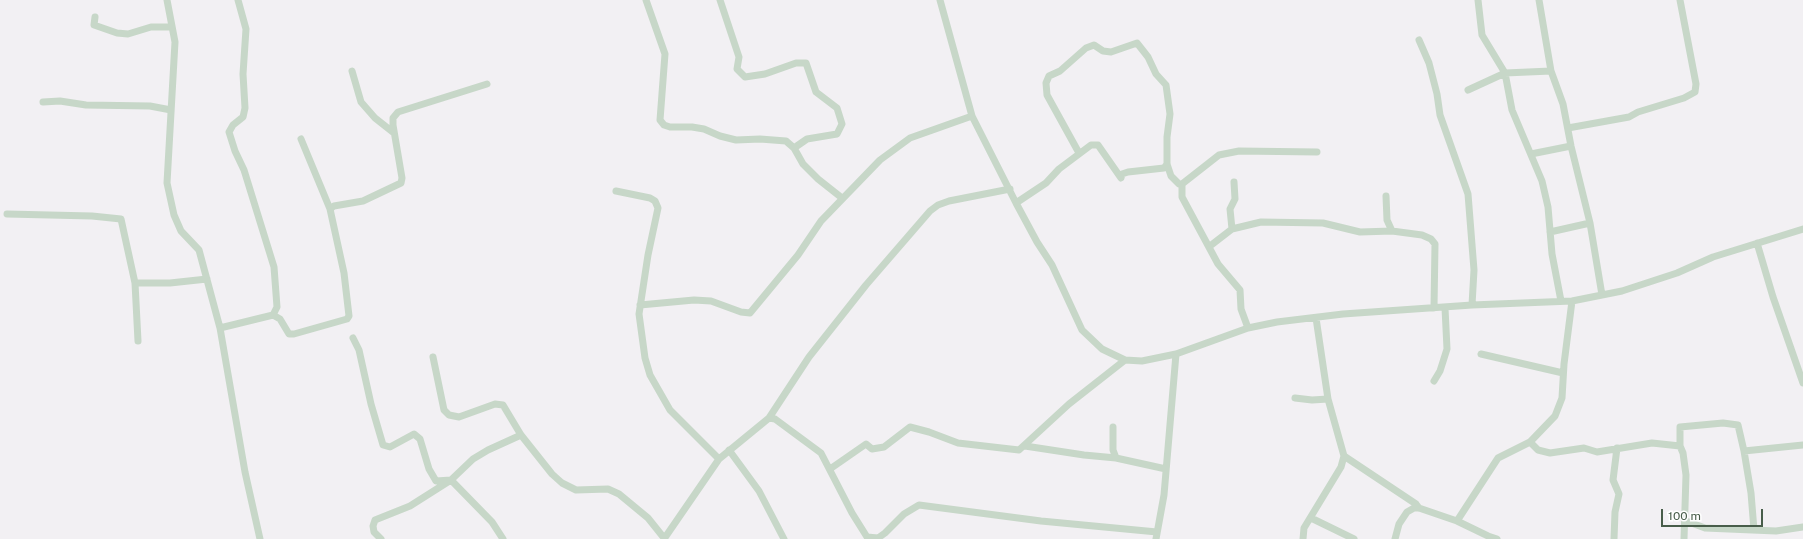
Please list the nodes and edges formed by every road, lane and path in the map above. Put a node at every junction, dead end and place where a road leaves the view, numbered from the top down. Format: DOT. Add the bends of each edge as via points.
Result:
graph roads {
  1 [pos="168,0"];
  2 [pos="238,0"];
  3 [pos="646,0"];
  4 [pos="720,0"];
  5 [pos="940,0"];
  6 [pos="1478,0"];
  7 [pos="1539,0"];
  8 [pos="1680,0"];
  9 [pos="95,17"];
  10 [pos="172,27"];
  11 [pos="1419,40"];
  12 [pos="352,71"];
  13 [pos="1551,71"];
  14 [pos="1506,72"];
  15 [pos="487,84"];
  16 [pos="1468,90"];
  17 [pos="43,102"];
  18 [pos="171,110"];
  19 [pos="972,116"];
  20 [pos="1568,128"];
  21 [pos="394,133"];
  22 [pos="301,139"];
  23 [pos="1571,146"];
  24 [pos="794,148"];
  25 [pos="1317,152"];
  26 [pos="1079,153"];
  27 [pos="1531,154"];
  28 [pos="1167,164"];
  29 [pos="1234,182"];
  30 [pos="1182,184"];
  31 [pos="1010,189"];
  32 [pos="616,191"];
  33 [pos="1386,196"];
  34 [pos="842,198"];
  35 [pos="1016,203"];
  36 [pos="330,208"];
  37 [pos="8,214"];
  38 [pos="1590,223"];
  39 [pos="1232,229"];
  40 [pos="1803,229"];
  41 [pos="1392,231"];
  42 [pos="1550,232"];
  43 [pos="1757,243"];
  44 [pos="1210,246"];
  45 [pos="207,279"];
  46 [pos="135,282"];
  47 [pos="1602,295"];
  48 [pos="1561,301"];
  49 [pos="1572,301"];
  50 [pos="640,305"];
  51 [pos="1472,305"];
  52 [pos="1434,308"];
  53 [pos="1446,308"];
  54 [pos="273,316"];
  55 [pos="1316,318"];
  56 [pos="220,328"];
  57 [pos="1248,328"];
  58 [pos="352,338"];
  59 [pos="138,341"];
  60 [pos="1176,354"];
  61 [pos="1481,354"];
  62 [pos="434,357"];
  63 [pos="1125,360"];
  64 [pos="1563,373"];
  65 [pos="1434,381"];
  66 [pos="1803,383"];
  67 [pos="1295,398"];
  68 [pos="1328,399"];
  69 [pos="769,418"];
  70 [pos="1113,427"];
  71 [pos="521,435"];
  72 [pos="1530,442"];
  73 [pos="1803,445"];
  74 [pos="1025,446"];
  75 [pos="1680,446"];
  76 [pos="1617,448"];
  77 [pos="729,450"];
  78 [pos="1744,451"];
  79 [pos="1344,456"];
  80 [pos="1116,458"];
  81 [pos="719,459"];
  82 [pos="830,469"];
  83 [pos="1166,469"];
  84 [pos="451,480"];
  85 [pos="1419,508"];
  86 [pos="1311,518"];
  87 [pos="1457,521"];
  88 [pos="1686,521"];
  89 [pos="1803,527"];
  90 [pos="1754,530"];
  91 [pos="1776,531"];
  92 [pos="1156,536"];
  93 [pos="878,538"];
  94 [pos="260,539"];
  95 [pos="381,539"];
  96 [pos="503,539"];
  97 [pos="664,539"];
  98 [pos="784,539"];
  99 [pos="1303,539"];
  100 [pos="1354,539"];
  101 [pos="1395,539"];
  102 [pos="1497,539"];
  103 [pos="1614,539"];
  104 [pos="1684,539"];
  105 [pos="1773,539"];
  1 -- 10 [label="street"];
  2 -- 54 [label="street" via="246,29 243,74 245,108 243,117 229,132 244,170 274,267 278,307"];
  3 -- 24 [label="street" via="665,54 660,120 664,124 670,127 704,129 736,140 786,141"];
  4 -- 24 [label="street" via="739,57 737,69 745,77 765,74 796,63 806,63 816,92 837,108 842,124 837,134 807,139"];
  5 -- 19 [label="street"];
  6 -- 14 [label="street" via="1482,35"];
  7 -- 13 [label="street"];
  8 -- 20 [label="street" via="1696,84 1695,92 1684,98 1638,112 1629,118"];
  9 -- 10 [label="street" via="94,25 117,33 128,34 151,27"];
  10 -- 18 [label="street" via="175,42"];
  11 -- 51 [label="street" via="1429,63 1440,115 1468,194 1474,270"];
  12 -- 21 [label="street" via="361,102 375,118"];
  13 -- 14 [label="street"];
  13 -- 20 [label="street" via="1563,104"];
  14 -- 16 [label="street"];
  14 -- 27 [label="street" via="1512,110"];
  15 -- 21 [label="street" via="398,112 393,118"];
  17 -- 18 [label="street" via="150,106"];
  18 -- 45 [label="street" via="167,183 174,215 181,231 199,250"];
  19 -- 31 [label="street"];
  19 -- 34 [label="street" via="910,138 880,160"];
  20 -- 23 [label="street"];
  21 -- 36 [label="street" via="401,183 363,201"];
  22 -- 36 [label="street"];
  23 -- 27 [label="street"];
  23 -- 38 [label="street"];
  24 -- 34 [label="street" via="803,164"];
  25 -- 30 [label="street" via="1239,151 1219,155"];
  26 -- 28 [label="street" via="1091,144 1098,146 1121,178 1122,174 1128,172 1164,168"];
  26 -- 28 [label="street" via="1047,95 1046,83 1049,76 1060,71 1086,48 1094,45 1111,52 1137,43 1166,85 1170,114"];
  26 -- 35 [label="street" via="1046,183"];
  27 -- 42 [label="street" via="1542,181"];
  28 -- 30 [label="street" via="1171,176"];
  29 -- 39 [label="street" via="1235,199 1230,209"];
  30 -- 44 [label="street" via="1182,197"];
  31 -- 35 [label="street"];
  31 -- 69 [label="street" via="948,201 930,212 866,285 809,357"];
  32 -- 50 [label="street" via="650,198 655,201 658,208"];
  33 -- 41 [label="street" via="1387,220"];
  34 -- 50 [label="street" via="750,313 711,301"];
  35 -- 63 [label="street" via="1052,265 1082,330 1102,349"];
  36 -- 54 [label="street" via="344,273 349,316 347,319 289,334 280,318"];
  37 -- 46 [label="street" via="92,216 121,220"];
  38 -- 42 [label="street"];
  38 -- 47 [label="street"];
  39 -- 41 [label="street" via="1262,222 1285,222 1323,223 1360,232"];
  39 -- 44 [label="street"];
  40 -- 43 [label="street"];
  41 -- 52 [label="street" via="1422,235 1435,244"];
  42 -- 48 [label="street"];
  43 -- 47 [label="street" via="1713,257 1677,273"];
  43 -- 66 [label="street"];
  44 -- 57 [label="street" via="1218,264 1240,290 1241,309"];
  45 -- 46 [label="street" via="170,283"];
  45 -- 56 [label="street"];
  46 -- 59 [label="street"];
  47 -- 49 [label="street"];
  48 -- 49 [label="street"];
  48 -- 51 [label="street"];
  49 -- 64 [label="street"];
  50 -- 81 [label="street" via="639,314 646,358 654,385 670,410"];
  51 -- 53 [label="street"];
  52 -- 53 [label="street"];
  52 -- 55 [label="street"];
  53 -- 65 [label="street" via="1447,349"];
  54 -- 56 [label="street"];
  55 -- 57 [label="street"];
  55 -- 68 [label="street"];
  56 -- 94 [label="street" via="245,472"];
  57 -- 60 [label="street"];
  58 -- 84 [label="street" via="359,350 383,445 390,447 414,434 420,439 428,469 436,481"];
  60 -- 63 [label="street" via="1142,361"];
  60 -- 83 [label="street"];
  61 -- 64 [label="street"];
  62 -- 71 [label="street" via="444,410 449,415 459,417 495,404 503,405"];
  63 -- 74 [label="street" via="1069,404"];
  64 -- 72 [label="street" via="1562,398 1555,416"];
  67 -- 68 [label="street"];
  68 -- 79 [label="street"];
  69 -- 77 [label="street"];
  69 -- 82 [label="street" via="776,420 821,453"];
  70 -- 80 [label="street" via="1112,450"];
  71 -- 84 [label="street" via="473,459"];
  71 -- 97 [label="street" via="562,483 576,490 608,489 619,494 648,518"];
  72 -- 76 [label="street" via="1538,450 1550,452 1584,448 1597,452"];
  72 -- 87 [label="street" via="1498,458"];
  73 -- 78 [label="street"];
  74 -- 80 [label="street" via="1084,456"];
  74 -- 82 [label="street" via="1019,450 958,443 910,427 884,447 872,449 866,444"];
  75 -- 76 [label="street" via="1652,443"];
  75 -- 78 [label="street" via="1680,427 1723,423 1738,425"];
  75 -- 88 [label="street" via="1686,475"];
  76 -- 103 [label="street" via="1613,480 1619,494"];
  77 -- 81 [label="street"];
  77 -- 98 [label="street" via="759,491"];
  78 -- 90 [label="street"];
  79 -- 85 [label="street"];
  79 -- 86 [label="street" via="1341,467"];
  80 -- 83 [label="street"];
  81 -- 97 [label="street"];
  82 -- 93 [label="street" via="867,537"];
  83 -- 92 [label="street"];
  84 -- 95 [label="street" via="410,506 375,520 374,532"];
  84 -- 96 [label="street" via="492,522"];
  85 -- 87 [label="street"];
  85 -- 101 [label="street" via="1407,512"];
  86 -- 99 [label="street" via="1304,528"];
  86 -- 100 [label="street"];
  87 -- 102 [label="street"];
  88 -- 90 [label="street" via="1704,528"];
  88 -- 104 [label="street"];
  89 -- 91 [label="street"];
  90 -- 91 [label="street"];
  91 -- 105 [label="street"];
  92 -- 93 [label="street" via="920,506 904,514"];
}
